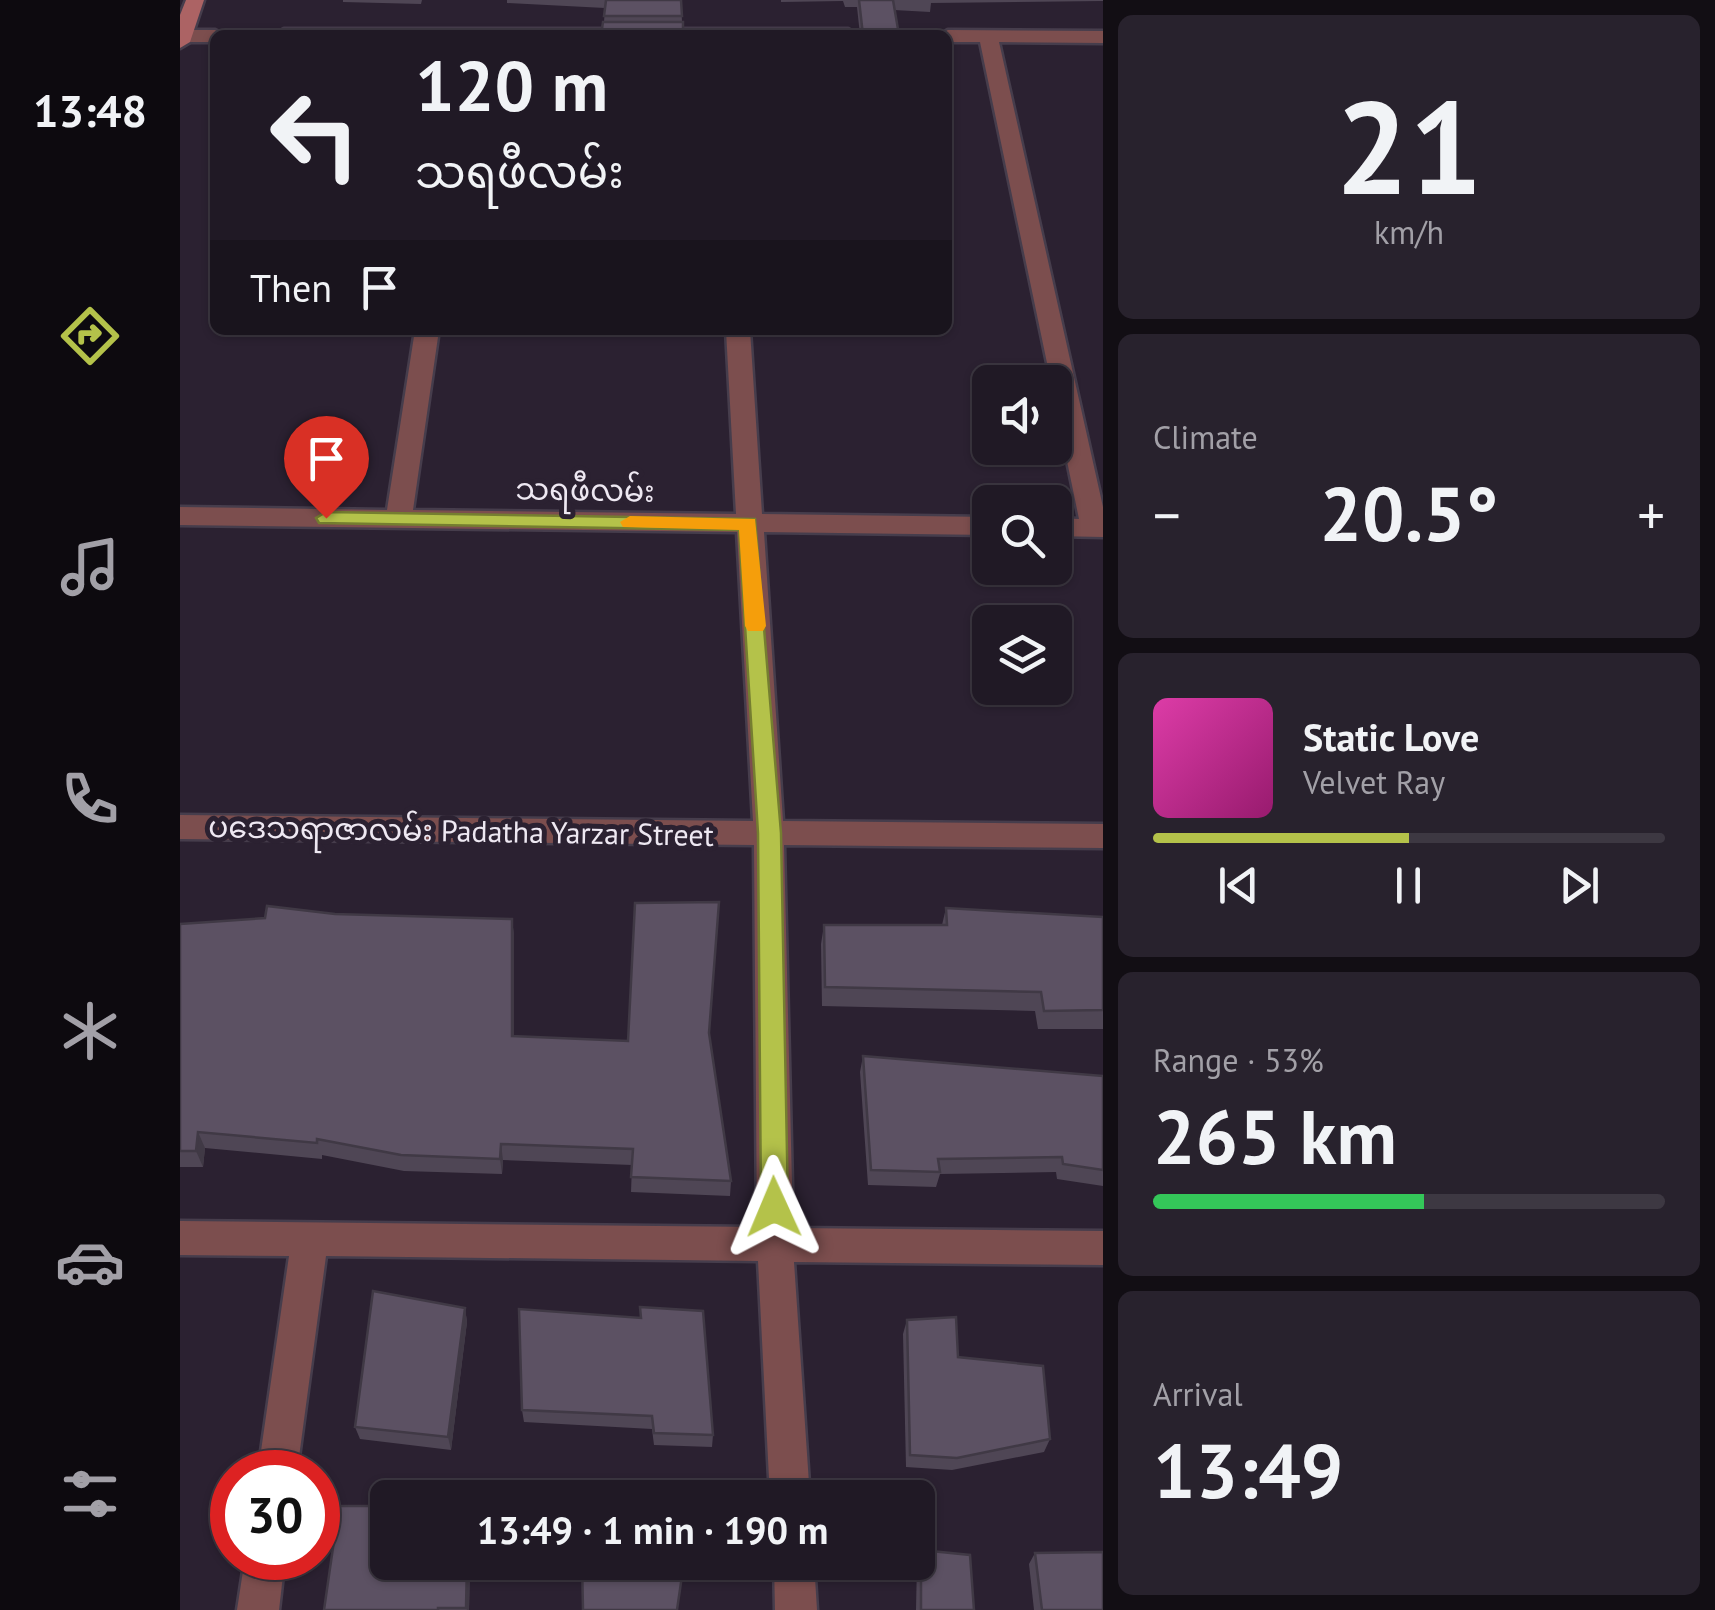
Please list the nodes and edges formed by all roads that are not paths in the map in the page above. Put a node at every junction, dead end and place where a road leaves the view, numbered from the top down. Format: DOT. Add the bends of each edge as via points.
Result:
graph roads {
  1 [pos="195,0"];
  2 [pos="210,36"];
  3 [pos="952,36"];
  4 [pos="988,36"];
  5 [pos="1102,36"];
  6 [pos="181,38"];
  7 [pos="426,335"];
  8 [pos="738,335"];
  9 [pos="180,516"];
  10 [pos="398,519"];
  11 [pos="748,524"];
  12 [pos="972,526"];
  13 [pos="1072,527"];
  14 [pos="1098,528"];
  15 [pos="180,827"];
  16 [pos="769,833"];
  17 [pos="1102,836"];
  18 [pos="180,1238"];
  19 [pos="310,1239"];
  20 [pos="775,1244"];
  21 [pos="1102,1248"];
  22 [pos="280,1450"];
  23 [pos="789,1480"];
  24 [pos="262,1580"];
  25 [pos="795,1580"];
  26 [pos="258,1610"];
  27 [pos="796,1610"];
  1 -- 6 [label="main road"];
  2 -- 6 [label="street"];
  3 -- 4 [label="street"];
  4 -- 5 [label="street"];
  4 -- 14 [label="street"];
  7 -- 10 [label="street"];
  8 -- 11 [label="street"];
  9 -- 10 [label="street, သရဖီလမ်း"];
  10 -- 11 [label="street, သရဖီလမ်း"];
  11 -- 12 [label="street, သရဖီလမ်း"];
  11 -- 16 [label="street"];
  13 -- 14 [label="street"];
  15 -- 16 [label="street, ပဒေသရာဇာလမ်း Padatha Yarzar Street"];
  16 -- 17 [label="street, ပဒေသရာဇာလမ်း Padatha Yarzar Street"];
  16 -- 20 [label="street"];
  18 -- 19 [label="street"];
  19 -- 20 [label="street"];
  19 -- 22 [label="street"];
  20 -- 21 [label="street"];
  20 -- 23 [label="street"];
  24 -- 26 [label="street"];
  25 -- 27 [label="street"];
}
